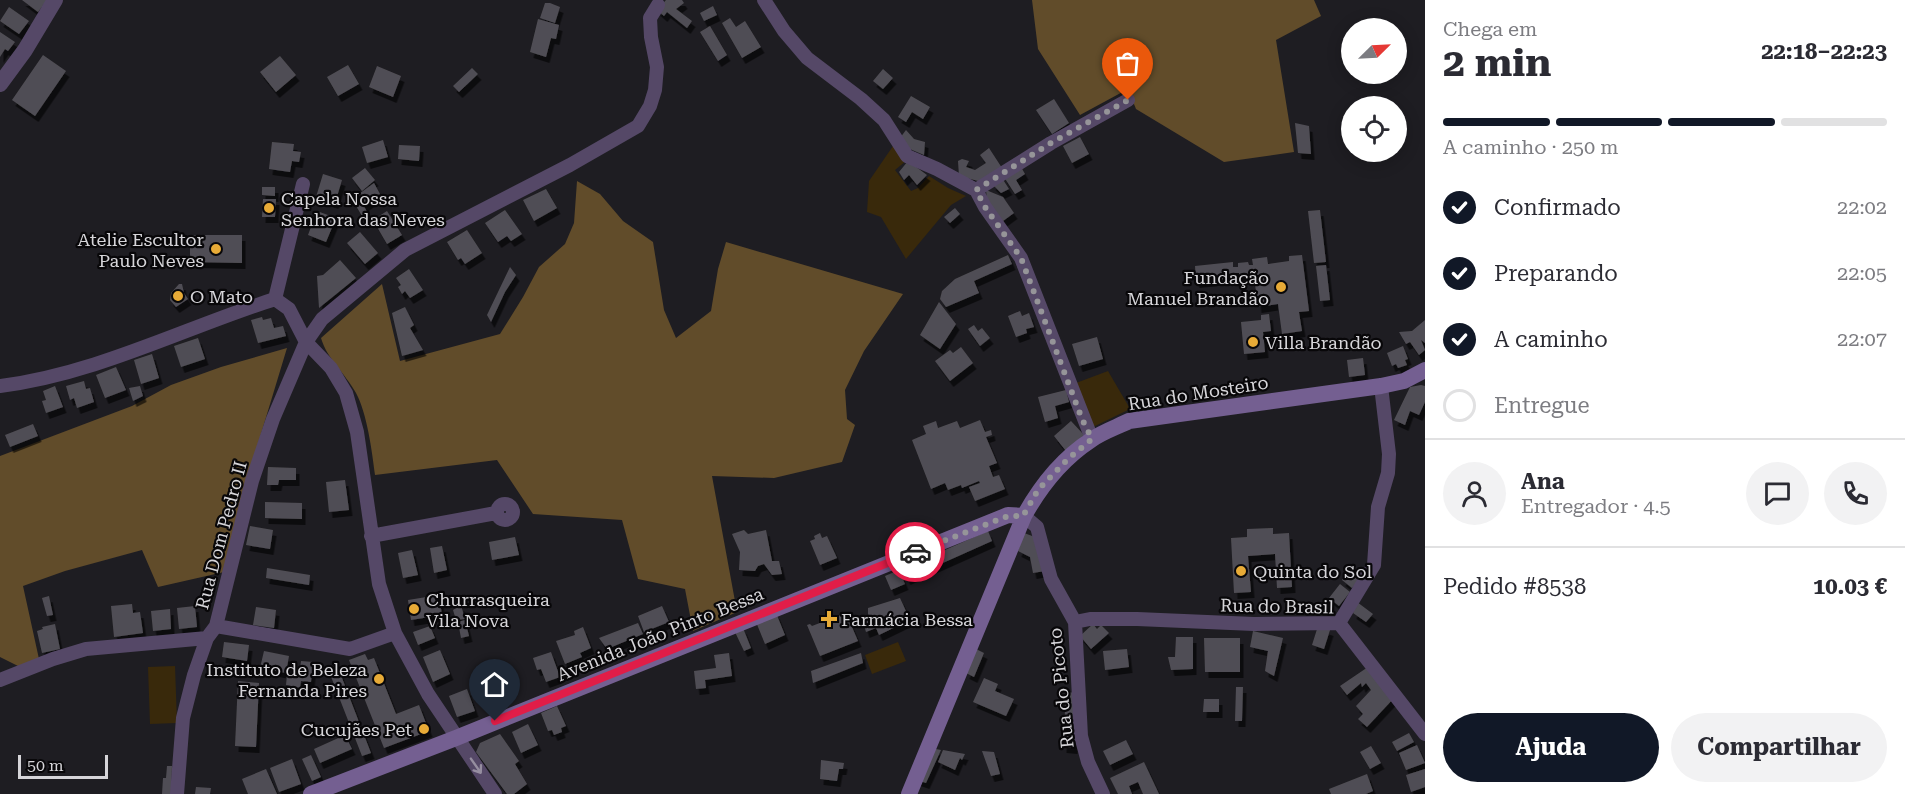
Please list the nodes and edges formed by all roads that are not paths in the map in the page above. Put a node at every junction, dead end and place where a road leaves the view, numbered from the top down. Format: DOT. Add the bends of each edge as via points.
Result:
graph roads {
  1 [pos="55,0"];
  2 [pos="764,0"];
  3 [pos="658,2"];
  4 [pos="0,84"];
  5 [pos="1128,100"];
  6 [pos="303,184"];
  7 [pos="976,190"];
  8 [pos="275,299"];
  9 [pos="306,342"];
  10 [pos="1425,370"];
  11 [pos="0,386"];
  12 [pos="1381,386"];
  13 [pos="1092,439"];
  14 [pos="496,513"];
  15 [pos="1023,516"];
  16 [pos="372,536"];
  17 [pos="1075,622"];
  18 [pos="1339,622"];
  19 [pos="216,626"];
  20 [pos="395,633"];
  21 [pos="207,638"];
  22 [pos="0,680"];
  23 [pos="1425,734"];
  24 [pos="456,738"];
  25 [pos="177,794"];
  26 [pos="311,794"];
  27 [pos="495,794"];
  28 [pos="909,794"];
  29 [pos="1103,794"];
  1 -- 4 [label="street"];
  2 -- 7 [label="street" via="807,58 884,120 907,156"];
  3 -- 9 [label="street, Rua Dom Pedro II" via="650,18 657,67 655,90 638,126 405,250 322,319"];
  5 -- 7 [label="street"];
  6 -- 8 [label="street"];
  7 -- 13 [label="street" via="1021,258"];
  8 -- 9 [label="street" via="289,309"];
  8 -- 11 [label="street" via="96,363"];
  9 -- 16 [label="street" via="331,368 346,393 357,432"];
  9 -- 19 [label="street, Rua Dom Pedro II" via="252,481"];
  10 -- 12 [label="main road, Rua do Mosteiro" via="1404,381"];
  12 -- 13 [label="main road, Rua do Mosteiro" via="1129,421"];
  12 -- 18 [label="street" via="1389,454 1378,507 1374,565"];
  13 -- 15 [label="main road, Rua do Mosteiro" via="1038,490"];
  14 -- 16 [label="street"];
  15 -- 17 [label="street, Rua do Picoto" via="1037,527 1052,579"];
  15 -- 24 [label="main road, Avenida João Pinto Bessa" via="1008,516 987,524"];
  15 -- 28 [label="main road, Rua do Mosteiro"];
  16 -- 20 [label="street" via="379,584"];
  17 -- 18 [label="street, Rua do Brasil"];
  17 -- 29 [label="street, Rua do Picoto" via="1081,736"];
  18 -- 23 [label="street, Rua do Brasil"];
  19 -- 20 [label="street" via="350,650"];
  19 -- 21 [label="street, Rua Dom Pedro II"];
  20 -- 24 [label="street"];
  21 -- 22 [label="street" via="86,649"];
  21 -- 25 [label="street, Rua Dom Pedro II" via="183,718"];
  24 -- 26 [label="main road, Avenida João Pinto Bessa"];
  24 -- 27 [label="street, one-way"];
}
